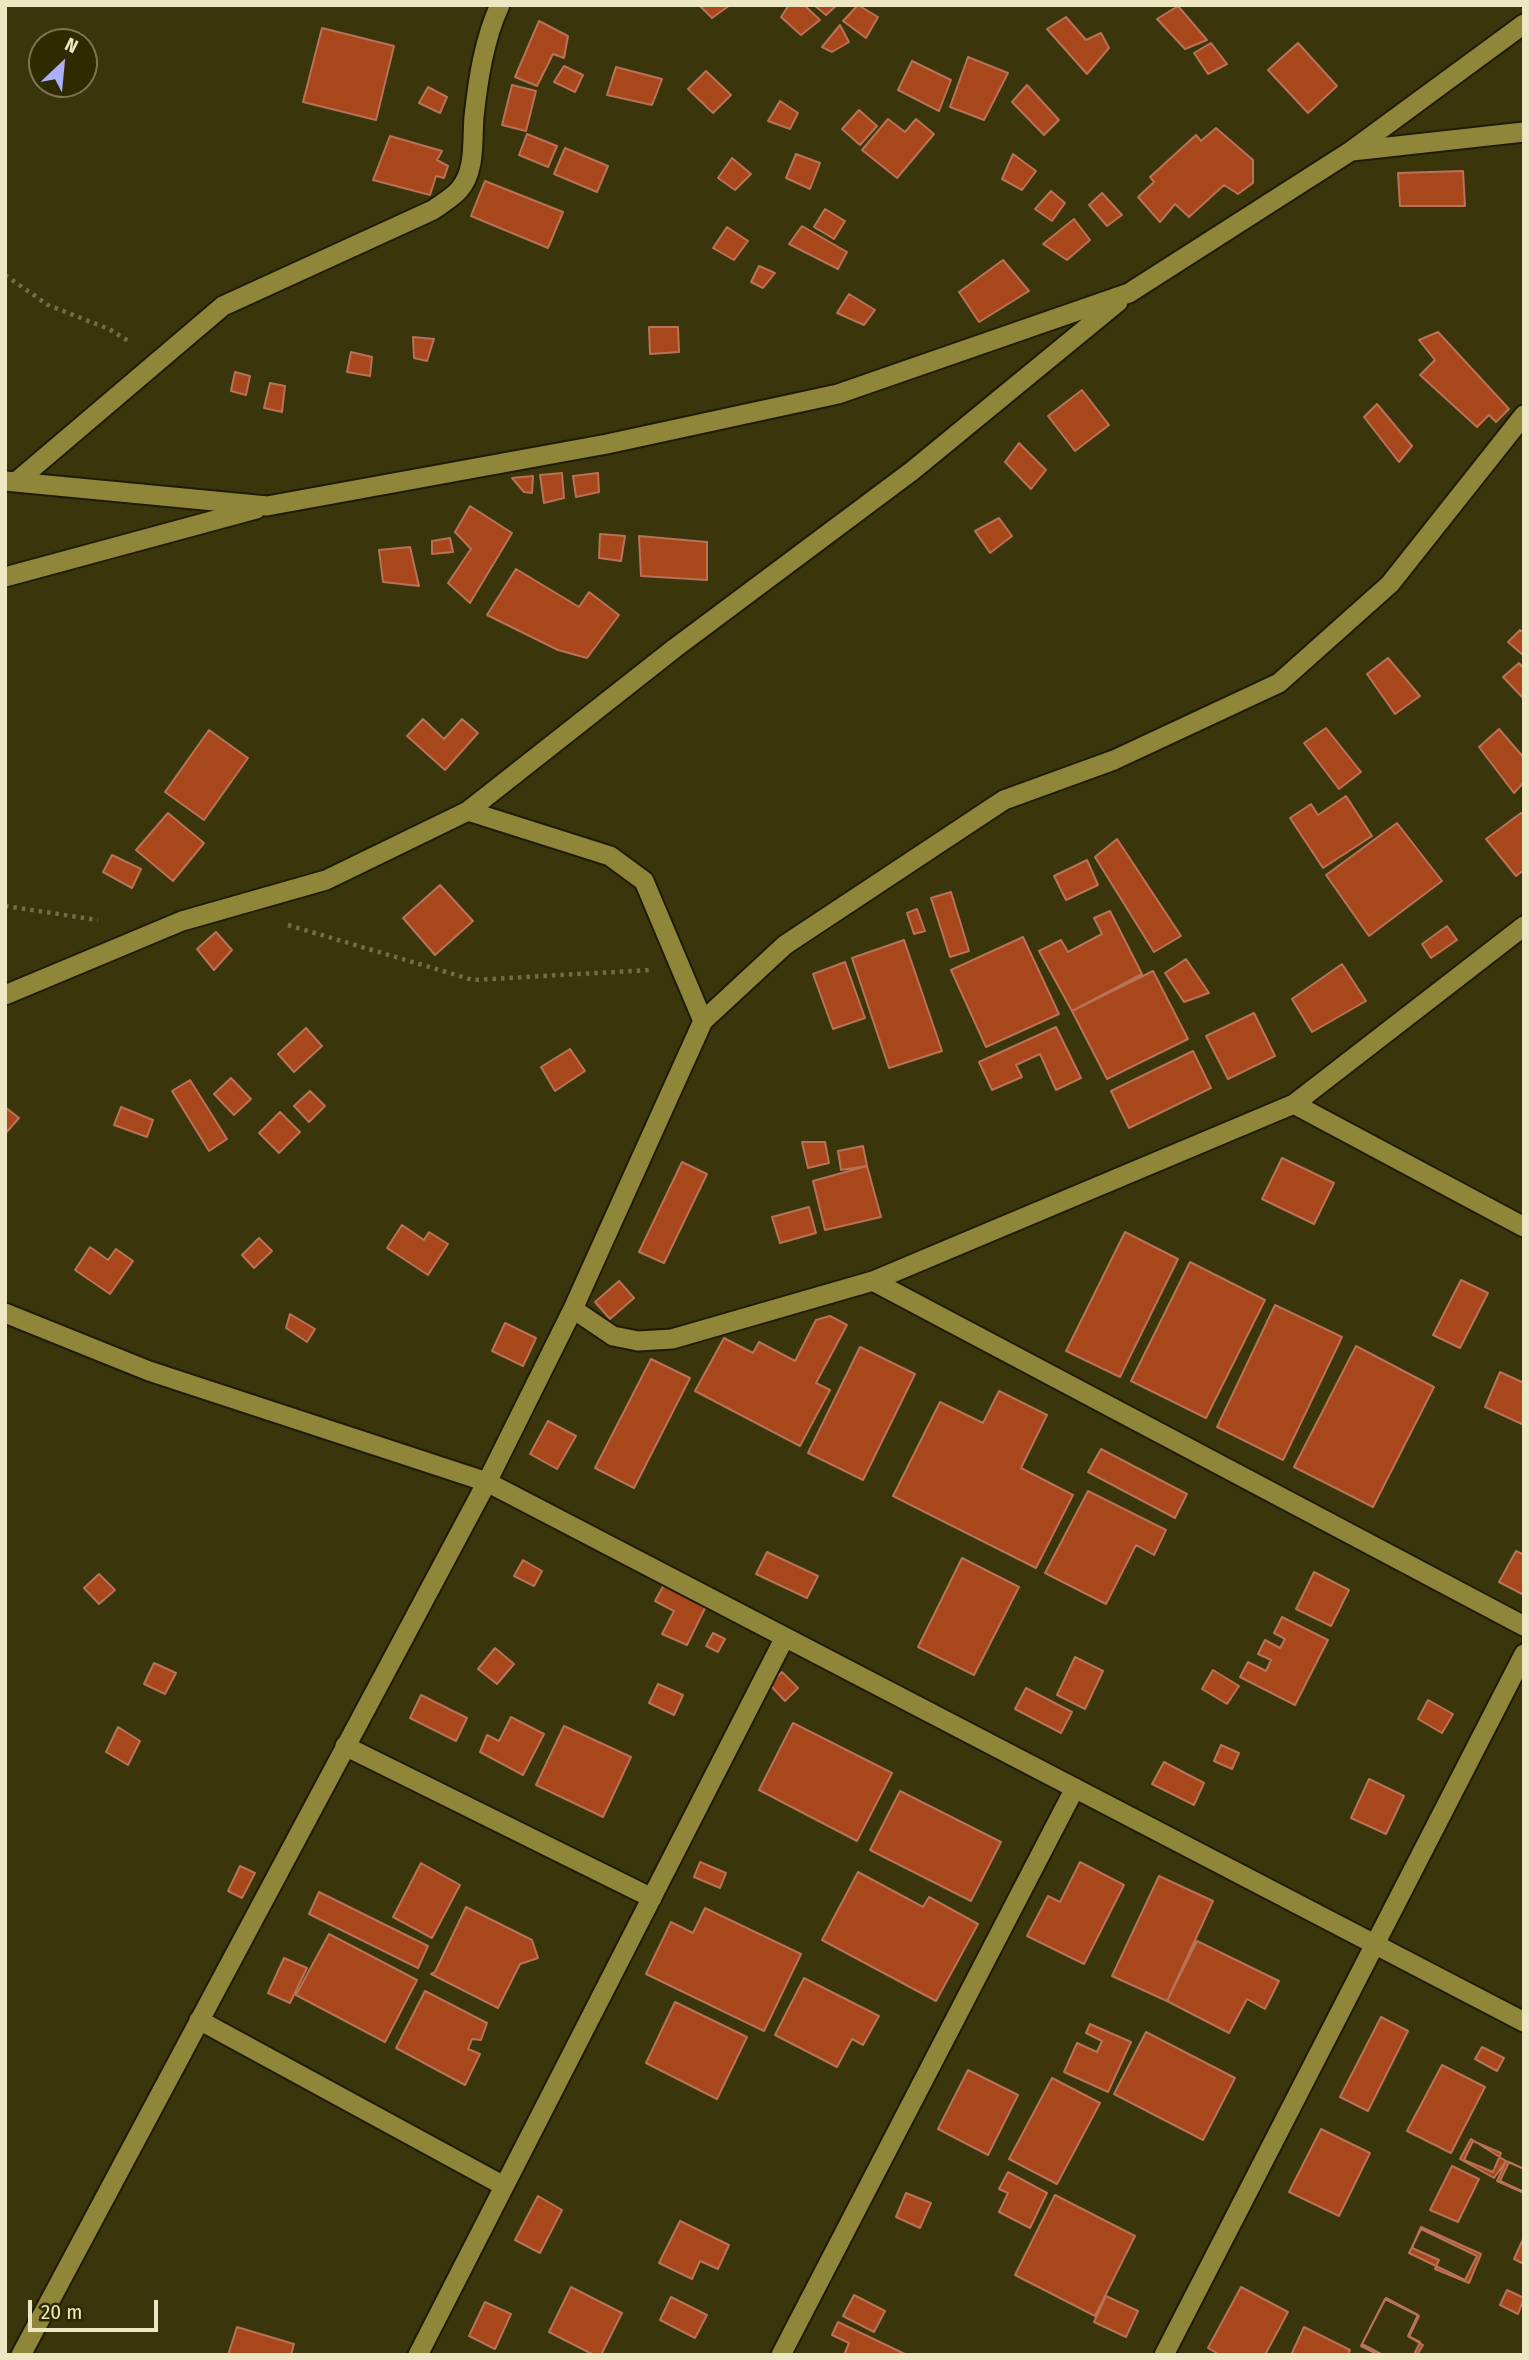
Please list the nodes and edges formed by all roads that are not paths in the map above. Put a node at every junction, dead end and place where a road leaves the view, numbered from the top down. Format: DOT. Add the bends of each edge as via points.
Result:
graph roads {
  1 [pos="500,5"];
  2 [pos="1524,24"];
  3 [pos="1524,132"];
  4 [pos="1351,151"];
  5 [pos="1129,293"];
  6 [pos="1524,415"];
  7 [pos="10,481"];
  8 [pos="267,506"];
  9 [pos="5,577"];
  10 [pos="468,811"];
  11 [pos="1524,926"];
  12 [pos="5,995"];
  13 [pos="702,1021"];
  14 [pos="1294,1104"];
  15 [pos="1524,1227"];
  16 [pos="873,1281"];
  17 [pos="573,1309"];
  18 [pos="5,1313"];
  19 [pos="487,1482"];
  20 [pos="1524,1626"];
  21 [pos="785,1637"];
  22 [pos="1524,1654"];
  23 [pos="345,1746"];
  24 [pos="1075,1788"];
  25 [pos="652,1898"];
  26 [pos="1375,1944"];
  27 [pos="199,2020"];
  28 [pos="1524,2022"];
  29 [pos="504,2186"];
  30 [pos="20,2355"];
  31 [pos="418,2355"];
  32 [pos="781,2355"];
  33 [pos="1164,2355"];
  1 -- 7 [label="street" via="482,65 471,167 460,189 433,210 223,306"];
  2 -- 4 [label="street"];
  3 -- 4 [label="street"];
  4 -- 5 [label="street"];
  5 -- 8 [label="street" via="838,394 607,444"];
  5 -- 10 [label="street" via="912,471 675,648"];
  6 -- 13 [label="street" via="1390,584 1279,683 1114,760 1004,800 785,945"];
  7 -- 8 [label="street"];
  8 -- 9 [label="street"];
  10 -- 12 [label="street" via="326,880 183,922"];
  10 -- 13 [label="street" via="610,856 644,881"];
  11 -- 14 [label="street"];
  13 -- 17 [label="street"];
  14 -- 15 [label="street"];
  14 -- 16 [label="street"];
  16 -- 17 [label="street" via="672,1339 638,1341 612,1336"];
  16 -- 20 [label="street"];
  17 -- 19 [label="street"];
  18 -- 19 [label="street" via="149,1371"];
  19 -- 21 [label="street"];
  19 -- 23 [label="street"];
  21 -- 24 [label="street"];
  21 -- 25 [label="street"];
  22 -- 26 [label="street"];
  23 -- 25 [label="street"];
  23 -- 27 [label="street"];
  24 -- 26 [label="street"];
  24 -- 32 [label="street"];
  25 -- 29 [label="street"];
  26 -- 28 [label="street"];
  26 -- 33 [label="street"];
  27 -- 29 [label="street"];
  27 -- 30 [label="street"];
  29 -- 31 [label="street"];
}
